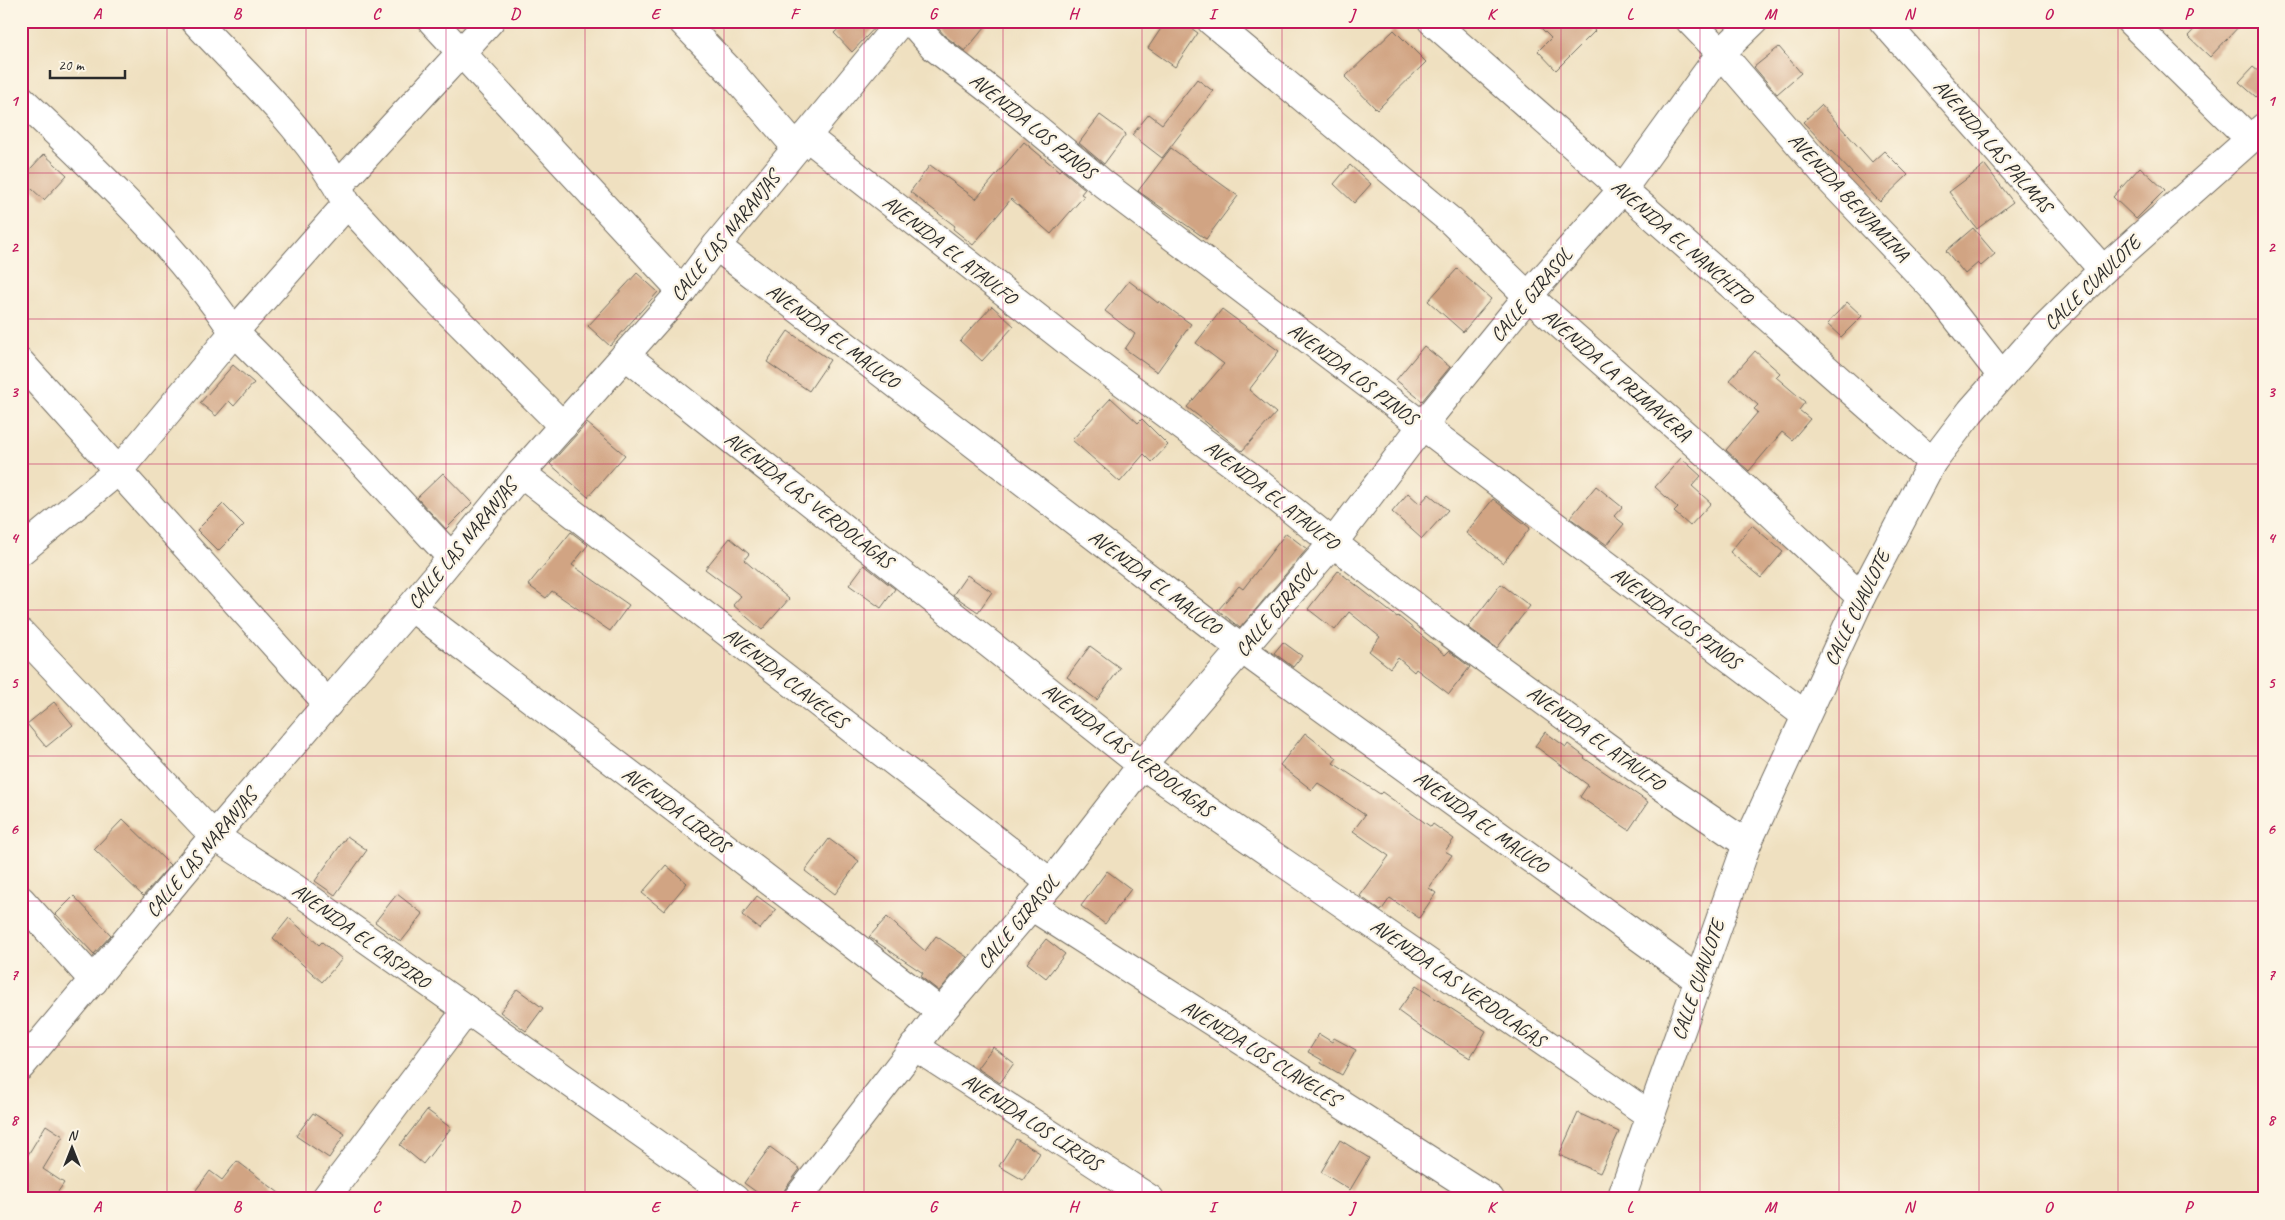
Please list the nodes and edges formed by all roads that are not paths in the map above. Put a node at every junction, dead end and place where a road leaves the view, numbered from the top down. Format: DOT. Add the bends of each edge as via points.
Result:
graph roads {
  1 [pos="195,21"];
  2 [pos="432,21"];
  3 [pos="490,21"];
  4 [pos="682,21"];
  5 [pos="902,21"];
  6 [pos="911,21"];
  7 [pos="1211,21"];
  8 [pos="1432,21"];
  9 [pos="1690,21"];
  10 [pos="1754,21"];
  11 [pos="1883,21"];
  12 [pos="2130,21"];
  13 [pos="1721,53"];
  14 [pos="461,55"];
  15 [pos="21,99"];
  16 [pos="2257,133"];
  17 [pos="802,142"];
  18 [pos="1622,190"];
  19 [pos="342,195"];
  20 [pos="716,246"];
  21 [pos="2102,270"];
  22 [pos="682,291"];
  23 [pos="1528,296"];
  24 [pos="234,332"];
  25 [pos="625,355"];
  26 [pos="21,363"];
  27 [pos="2002,376"];
  28 [pos="563,426"];
  29 [pos="1422,426"];
  30 [pos="1932,462"];
  31 [pos="119,470"];
  32 [pos="521,473"];
  33 [pos="1333,543"];
  34 [pos="21,551"];
  35 [pos="451,557"];
  36 [pos="1860,597"];
  37 [pos="411,607"];
  38 [pos="21,633"];
  39 [pos="1243,650"];
  40 [pos="328,704"];
  41 [pos="1805,715"];
  42 [pos="1142,765"];
  43 [pos="214,836"];
  44 [pos="1747,844"];
  45 [pos="1051,883"];
  46 [pos="21,900"];
  47 [pos="1031,906"];
  48 [pos="1697,979"];
  49 [pos="94,981"];
  50 [pos="466,1011"];
  51 [pos="941,1012"];
  52 [pos="914,1046"];
  53 [pos="21,1066"];
  54 [pos="1651,1116"];
  55 [pos="733,1198"];
  56 [pos="325,1199"];
  57 [pos="797,1199"];
  58 [pos="1150,1199"];
  59 [pos="1490,1199"];
  60 [pos="1621,1199"];
  1 -- 19 [label="street" via="304,137"];
  2 -- 14 [label="street"];
  3 -- 14 [label="street"];
  4 -- 17 [label="street, AVENIDA EL ATAULFO"];
  5 -- 17 [label="street, CALLE LAS NARANJAS"];
  6 -- 29 [label="street, AVENIDA LOS PINOS" via="934,47 1106,186"];
  7 -- 23 [label="street, AVENIDA LA PRIMAVERA" via="1452,222"];
  8 -- 18 [label="street, AVENIDA EL NANCHITO"];
  9 -- 13 [label="street, AVENIDA BENJAMINA"];
  10 -- 13 [label="street, CALLE GIRASOL"];
  11 -- 21 [label="street, AVENIDA LAS PALMAS"];
  12 -- 16 [label="street"];
  13 -- 18 [label="street, CALLE GIRASOL"];
  13 -- 27 [label="street, AVENIDA BENJAMINA" via="1832,182 1934,289"];
  14 -- 19 [label="street"];
  14 -- 22 [label="street"];
  15 -- 24 [label="street" via="90,165 162,242"];
  16 -- 21 [label="street, CALLE CUAULOTE"];
  17 -- 20 [label="street, CALLE LAS NARANJAS"];
  17 -- 33 [label="street, AVENIDA EL ATAULFO" via="1251,477"];
  18 -- 23 [label="street, CALLE GIRASOL"];
  18 -- 30 [label="street, AVENIDA EL NANCHITO"];
  19 -- 24 [label="street"];
  19 -- 28 [label="street" via="430,294"];
  20 -- 22 [label="street, CALLE LAS NARANJAS"];
  20 -- 39 [label="street, AVENIDA EL MALUCO"];
  21 -- 27 [label="street, CALLE CUAULOTE"];
  22 -- 25 [label="street, CALLE LAS NARANJAS"];
  23 -- 29 [label="street, CALLE GIRASOL"];
  23 -- 36 [label="street, AVENIDA LA PRIMAVERA" via="1726,471"];
  24 -- 31 [label="street"];
  24 -- 35 [label="street" via="359,458"];
  25 -- 28 [label="street, CALLE LAS NARANJAS"];
  25 -- 42 [label="street, AVENIDA LAS VERDOLAGAS"];
  26 -- 31 [label="street"];
  27 -- 30 [label="street, CALLE CUAULOTE"];
  28 -- 32 [label="street, CALLE LAS NARANJAS"];
  29 -- 33 [label="street, CALLE GIRASOL"];
  29 -- 41 [label="street, AVENIDA LOS PINOS"];
  30 -- 36 [label="street, CALLE CUAULOTE"];
  31 -- 34 [label="street"];
  31 -- 40 [label="street"];
  32 -- 35 [label="street, CALLE LAS NARANJAS"];
  32 -- 45 [label="street, AVENIDA CLAVELES"];
  33 -- 39 [label="street, CALLE GIRASOL"];
  33 -- 44 [label="street, AVENIDA EL ATAULFO" via="1439,625 1654,781"];
  35 -- 37 [label="street, CALLE LAS NARANJAS"];
  36 -- 41 [label="street, CALLE CUAULOTE"];
  37 -- 40 [label="street, CALLE LAS NARANJAS"];
  37 -- 51 [label="street, AVENIDA LIRIOS"];
  38 -- 43 [label="street, AVENIDA EL CASPIRO"];
  39 -- 42 [label="street, CALLE GIRASOL"];
  39 -- 48 [label="street, AVENIDA EL MALUCO"];
  40 -- 43 [label="street, CALLE LAS NARANJAS"];
  41 -- 44 [label="street, CALLE CUAULOTE"];
  42 -- 45 [label="street, CALLE GIRASOL"];
  42 -- 54 [label="street, AVENIDA LAS VERDOLAGAS"];
  43 -- 49 [label="street, CALLE LAS NARANJAS"];
  43 -- 50 [label="street, AVENIDA EL CASPIRO" via="293,887"];
  44 -- 48 [label="street, CALLE CUAULOTE"];
  45 -- 47 [label="street, CALLE GIRASOL"];
  46 -- 49 [label="street"];
  47 -- 51 [label="street, CALLE GIRASOL"];
  47 -- 59 [label="street, AVENIDA LOS CLAVELES"];
  48 -- 54 [label="street, CALLE CUAULOTE"];
  49 -- 53 [label="street, CALLE LAS NARANJAS"];
  50 -- 55 [label="street, AVENIDA EL CASPIRO"];
  50 -- 56 [label="street"];
  51 -- 52 [label="street, CALLE GIRASOL"];
  52 -- 57 [label="street, CALLE GIRASOL"];
  52 -- 58 [label="street, AVENIDA LOS LIRIOS"];
  54 -- 60 [label="street, CALLE CUAULOTE"];
}
